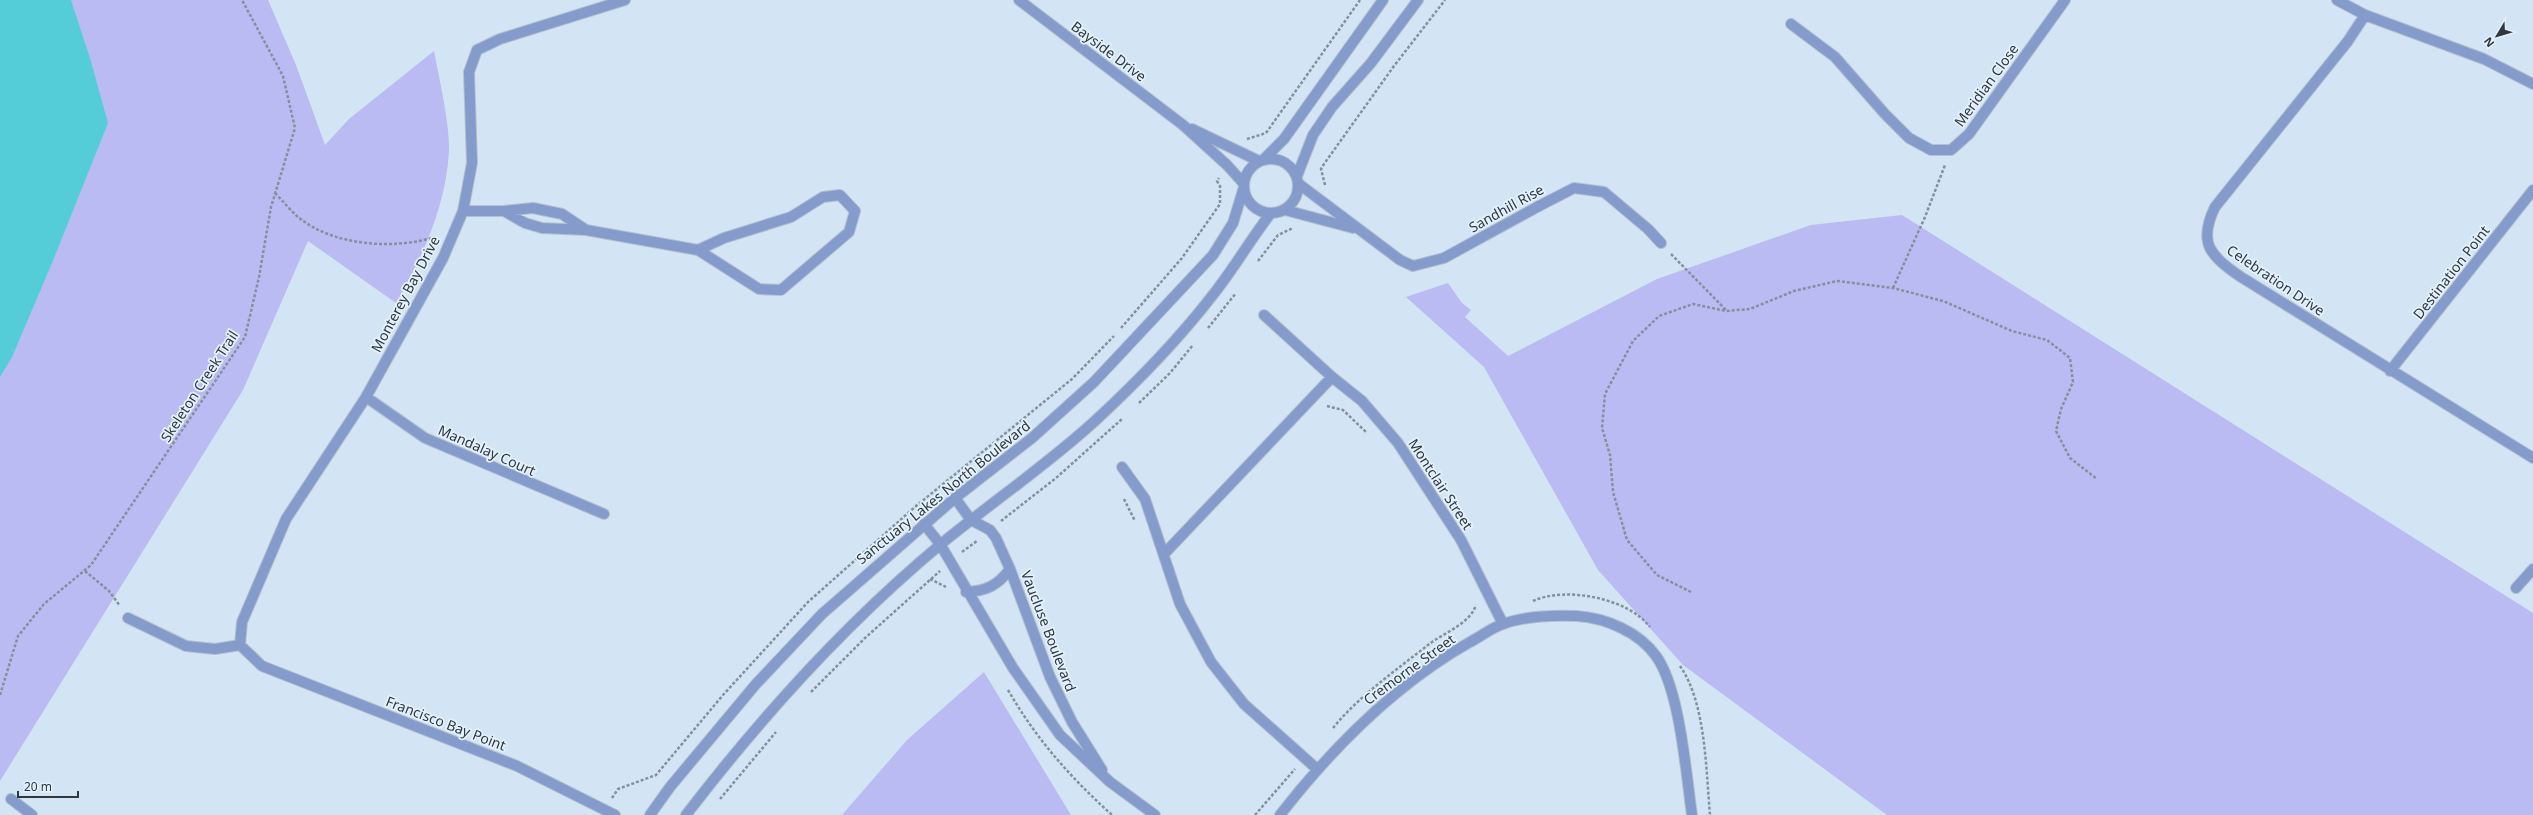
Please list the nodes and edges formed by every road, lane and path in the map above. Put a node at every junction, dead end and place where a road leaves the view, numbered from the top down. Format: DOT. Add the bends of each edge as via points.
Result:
graph roads {
  1 [pos="242,0"];
  2 [pos="626,0"];
  3 [pos="1019,0"];
  4 [pos="1360,0"];
  5 [pos="1382,0"];
  6 [pos="1418,0"];
  7 [pos="2065,0"];
  8 [pos="2337,0"];
  9 [pos="2365,15"];
  10 [pos="1791,24"];
  11 [pos="2533,84"];
  12 [pos="1183,124"];
  13 [pos="1236,149"];
  14 [pos="1951,150"];
  15 [pos="1261,160"];
  16 [pos="1227,165"];
  17 [pos="1298,180"];
  18 [pos="1244,185"];
  19 [pos="2533,190"];
  20 [pos="275,193"];
  21 [pos="1285,210"];
  22 [pos="463,211"];
  23 [pos="504,211"];
  24 [pos="1271,213"];
  25 [pos="455,230"];
  26 [pos="586,230"];
  27 [pos="1359,230"];
  28 [pos="1662,244"];
  29 [pos="698,250"];
  30 [pos="1892,288"];
  31 [pos="1726,311"];
  32 [pos="1264,315"];
  33 [pos="2390,371"];
  34 [pos="1332,377"];
  35 [pos="366,397"];
  36 [pos="1308,400"];
  37 [pos="1371,437"];
  38 [pos="2533,458"];
  39 [pos="1122,467"];
  40 [pos="2097,479"];
  41 [pos="955,498"];
  42 [pos="604,514"];
  43 [pos="971,520"];
  44 [pos="924,524"];
  45 [pos="940,544"];
  46 [pos="1164,554"];
  47 [pos="1010,569"];
  48 [pos="2533,570"];
  49 [pos="84,571"];
  50 [pos="2516,588"];
  51 [pos="966,592"];
  52 [pos="1691,592"];
  53 [pos="1477,603"];
  54 [pos="128,618"];
  55 [pos="1503,624"];
  56 [pos="240,645"];
  57 [pos="0,695"];
  58 [pos="1331,731"];
  59 [pos="1317,769"];
  60 [pos="1110,782"];
  61 [pos="11,799"];
  62 [pos="605,809"];
  63 [pos="32,815"];
  64 [pos="615,815"];
  65 [pos="650,815"];
  66 [pos="686,815"];
  67 [pos="1154,815"];
  68 [pos="1280,815"];
  69 [pos="1692,815"];
  1 -- 20 [label="path, Skeleton Creek Trail" via="283,76 295,128"];
  2 -- 22 [label="street, Monterey Bay Drive" via="500,39 477,50 469,72 472,163"];
  3 -- 12 [label="street, Bayside Drive"];
  4 -- 13 [label="path" via="1266,133 1240,141"];
  5 -- 15 [label="street" via="1284,138"];
  6 -- 17 [label="street" via="1371,63 1332,107 1313,135"];
  7 -- 14 [label="street, Meridian Close" via="1969,134"];
  8 -- 9 [label="street"];
  9 -- 11 [label="street" via="2484,60"];
  9 -- 33 [label="street, Celebration Drive" via="2348,41 2215,206 2207,223 2207,243 2217,260 2241,277"];
  10 -- 14 [label="street" via="1835,57 1909,138 1931,150"];
  12 -- 13 [label="street, Bayside Drive"];
  12 -- 16 [label="street, Bayside Drive"];
  13 -- 15 [label="street, Bayside Drive"];
  14 -- 30 [label="path" via="1925,217"];
  15 -- 17 [label="street" via="1271,158 1287,163"];
  15 -- 18 [label="street" via="1246,175"];
  16 -- 18 [label="street, Bayside Drive"];
  16 -- 62 [label="path" via="1217,181 1220,186 1220,204 1182,258 1072,379 916,506 808,602 723,695 656,775 618,789"];
  17 -- 21 [label="street" via="1296,199"];
  17 -- 27 [label="street, Sandhill Rise"];
  18 -- 24 [label="street" via="1245,195 1255,208"];
  18 -- 41 [label="street, Sanctuary Lakes North Boulevard" via="1236,217 1213,255 1063,411"];
  19 -- 33 [label="street, Destination Point"];
  20 -- 25 [label="path" via="299,218 338,239 369,244 416,243"];
  20 -- 49 [label="path, Skeleton Creek Trail" via="245,338 91,565"];
  21 -- 24 [label="street"];
  21 -- 27 [label="street, Sandhill Rise"];
  22 -- 23 [label="street"];
  22 -- 25 [label="street, Monterey Bay Drive"];
  23 -- 26 [label="street" via="525,223 542,228"];
  23 -- 26 [label="street" via="533,208 562,214"];
  24 -- 43 [label="street" via="1212,296 1138,378 1044,466"];
  25 -- 35 [label="street, Monterey Bay Drive" via="443,258"];
  26 -- 29 [label="street"];
  27 -- 28 [label="street, Sandhill Rise" via="1413,266 1444,258 1574,188 1604,192"];
  28 -- 31 [label="path"];
  29 -- 29 [label="street" via="724,238 792,217 823,197 840,195 855,211 849,232 780,290 759,289"];
  30 -- 31 [label="path" via="1837,281 1794,291 1750,309"];
  30 -- 40 [label="path" via="1943,300 2012,331 2047,340 2070,358 2073,382 2061,409 2056,431 2070,458"];
  31 -- 52 [label="path" via="1693,304 1659,316 1633,341 1605,394 1602,428 1610,455 1613,492 1627,540 1657,575"];
  32 -- 34 [label="street, Montclair Street"];
  33 -- 38 [label="street, Celebration Drive"];
  34 -- 36 [label="street"];
  34 -- 55 [label="street, Montclair Street" via="1362,401 1398,443 1461,540"];
  35 -- 42 [label="street, Mandalay Court" via="425,438"];
  35 -- 56 [label="street, Monterey Bay Drive" via="286,519 242,622"];
  36 -- 37 [label="path" via="1314,404 1343,410"];
  36 -- 46 [label="street"];
  39 -- 46 [label="street" via="1145,500"];
  41 -- 43 [label="street, Vaucluse Boulevard"];
  41 -- 44 [label="street, Sanctuary Lakes North Boulevard"];
  43 -- 45 [label="street"];
  43 -- 47 [label="street, Vaucluse Boulevard" via="990,530"];
  44 -- 45 [label="street, Vaucluse Boulevard"];
  44 -- 65 [label="street, Sanctuary Lakes North Boulevard" via="868,572 788,648 712,735"];
  45 -- 51 [label="street, Vaucluse Boulevard"];
  45 -- 66 [label="street" via="877,600 798,680 758,725"];
  46 -- 59 [label="street" via="1180,604 1211,662 1244,704"];
  47 -- 51 [label="street" via="1001,582 983,591"];
  47 -- 60 [label="street, Vaucluse Boulevard" via="1050,678 1072,722"];
  48 -- 50 [label="street"];
  49 -- 54 [label="path" via="109,591"];
  49 -- 57 [label="path, Skeleton Creek Trail" via="44,604 18,636"];
  51 -- 60 [label="street, Vaucluse Boulevard" via="1013,668 1060,735"];
  53 -- 58 [label="path" via="1474,612 1465,621 1438,637 1379,684 1340,719"];
  54 -- 56 [label="street" via="186,646 215,649"];
  55 -- 59 [label="street, Cremorne Street" via="1446,656 1371,713"];
  55 -- 69 [label="street, Cremorne Street" via="1555,615 1593,617 1626,629 1656,656 1674,693"];
  56 -- 62 [label="street, Francisco Bay Point" via="262,666 517,766"];
  59 -- 68 [label="street, Cremorne Street"];
  60 -- 67 [label="street, Vaucluse Boulevard"];
  61 -- 63 [label="street"];
  62 -- 64 [label="street, Francisco Bay Point"];
}
